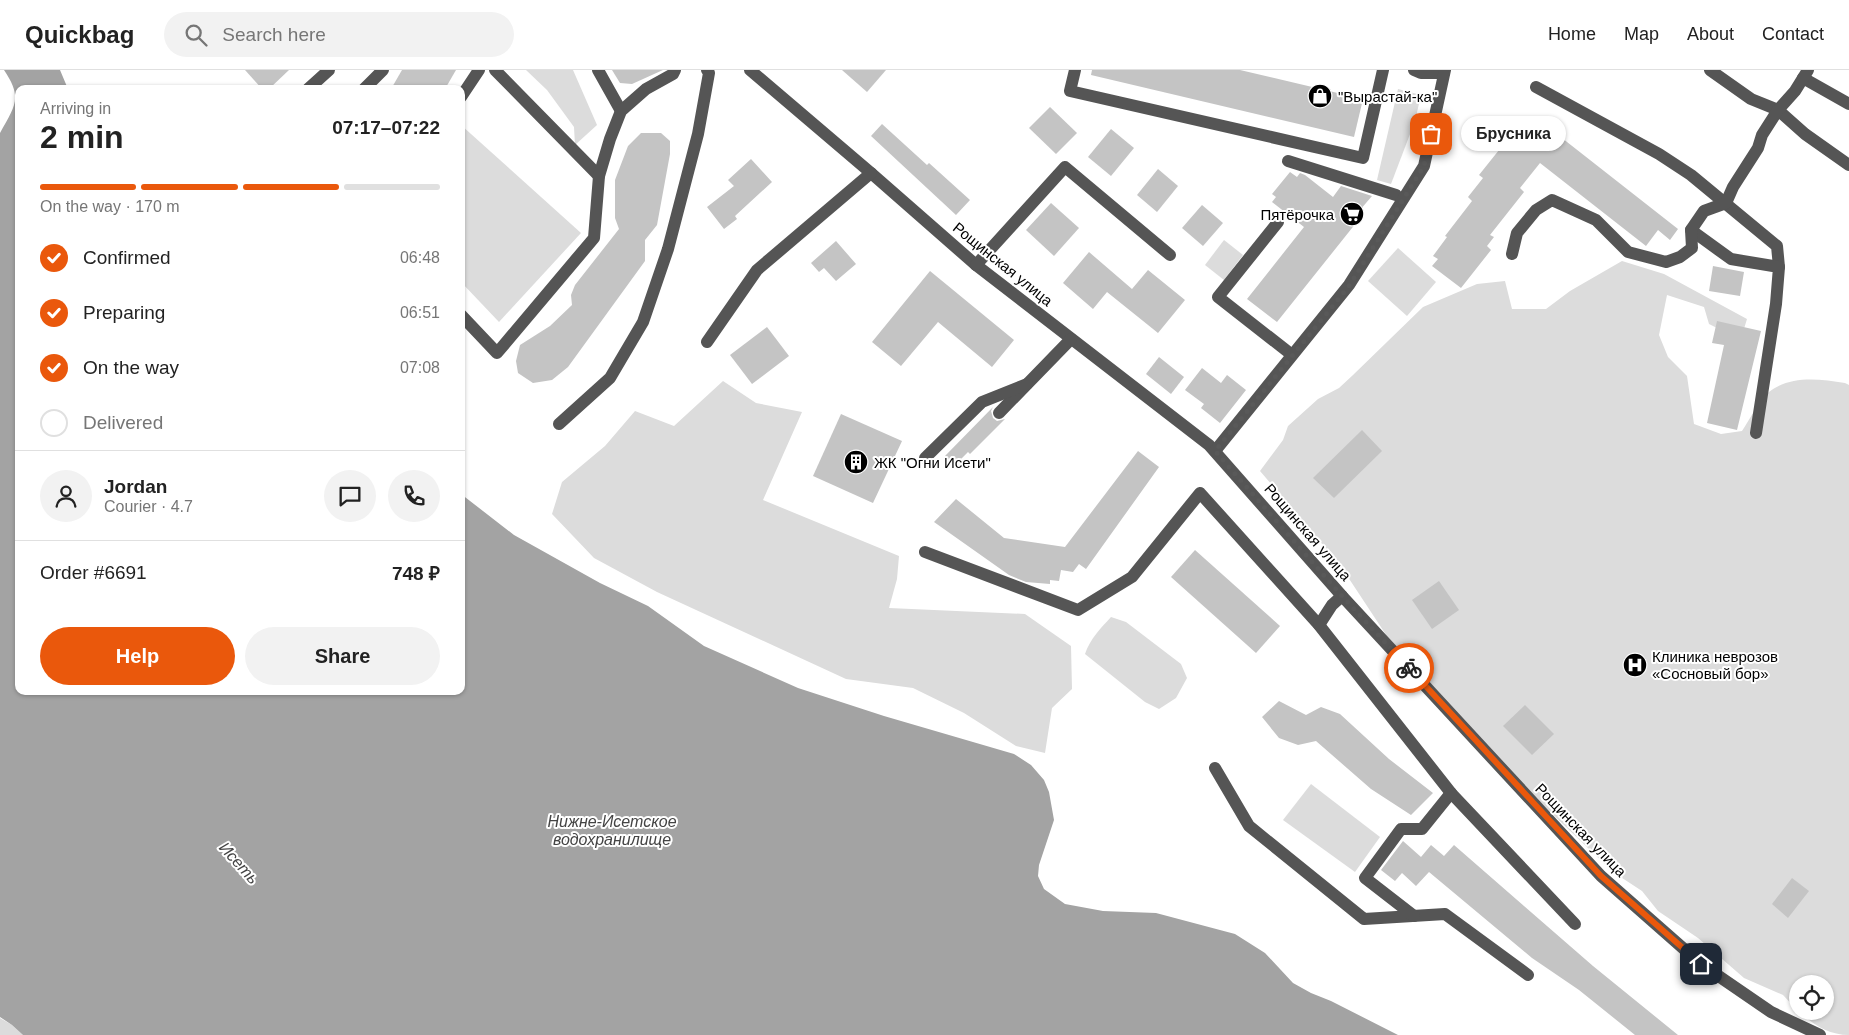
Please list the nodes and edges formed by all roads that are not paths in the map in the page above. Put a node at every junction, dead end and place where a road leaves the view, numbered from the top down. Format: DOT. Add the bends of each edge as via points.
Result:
graph roads {
  1 [pos="329,70"];
  2 [pos="383,70"];
  3 [pos="479,70"];
  4 [pos="495,70"];
  5 [pos="598,70"];
  6 [pos="675,70"];
  7 [pos="707,70"];
  8 [pos="750,70"];
  9 [pos="1075,70"];
  10 [pos="1383,70"];
  11 [pos="1414,70"];
  12 [pos="1710,70"];
  13 [pos="1445,72"];
  14 [pos="1806,74"];
  15 [pos="312,85"];
  16 [pos="368,85"];
  17 [pos="1536,87"];
  18 [pos="465,91"];
  19 [pos="1849,104"];
  20 [pos="1778,110"];
  21 [pos="621,111"];
  22 [pos="1288,161"];
  23 [pos="1849,165"];
  24 [pos="871,173"];
  25 [pos="599,176"];
  26 [pos="1396,195"];
  27 [pos="1726,203"];
  28 [pos="1278,222"];
  29 [pos="1691,230"];
  30 [pos="1512,254"];
  31 [pos="1170,255"];
  32 [pos="976,265"];
  33 [pos="1779,267"];
  34 [pos="465,320"];
  35 [pos="1070,339"];
  36 [pos="707,342"];
  37 [pos="1287,351"];
  38 [pos="1027,384"];
  39 [pos="999,413"];
  40 [pos="559,424"];
  41 [pos="1756,433"];
  42 [pos="1215,451"];
  43 [pos="925,458"];
  44 [pos="925,552"];
  45 [pos="1342,596"];
  46 [pos="1319,625"];
  47 [pos="1215,768"];
  48 [pos="1451,793"];
  49 [pos="1414,916"];
  50 [pos="1575,924"];
  51 [pos="1528,975"];
  52 [pos="1820,1035"];
  1 -- 15 [label="street"];
  2 -- 16 [label="street"];
  3 -- 18 [label="street"];
  4 -- 25 [label="street"];
  5 -- 21 [label="street"];
  6 -- 21 [label="street"];
  7 -- 40 [label="street" via="698,134 668,249 643,322 610,378"];
  8 -- 24 [label="street, Рощинская улица"];
  9 -- 10 [label="street" via="1070,91 1363,158"];
  11 -- 13 [label="street"];
  12 -- 20 [label="street" via="1751,99"];
  13 -- 42 [label="street" via="1424,166 1349,286"];
  14 -- 19 [label="street"];
  14 -- 20 [label="street"];
  17 -- 27 [label="street" via="1659,154"];
  20 -- 23 [label="street"];
  20 -- 27 [label="street"];
  21 -- 25 [label="street"];
  22 -- 26 [label="street"];
  24 -- 32 [label="street, Рощинская улица"];
  24 -- 36 [label="street" via="757,270"];
  25 -- 34 [label="street" via="594,238 498,353"];
  27 -- 29 [label="street" via="1704,211"];
  27 -- 33 [label="street" via="1777,246"];
  28 -- 37 [label="street" via="1218,297"];
  29 -- 30 [label="street" via="1692,248 1666,262 1628,252 1596,220 1552,200 1536,210 1517,233"];
  29 -- 33 [label="street" via="1731,259"];
  31 -- 32 [label="street" via="1065,167"];
  32 -- 35 [label="street, Рощинская улица"];
  33 -- 41 [label="street"];
  35 -- 38 [label="street"];
  35 -- 42 [label="street, Рощинская улица"];
  38 -- 39 [label="street"];
  38 -- 43 [label="street" via="982,402"];
  42 -- 45 [label="street, Рощинская улица"];
  44 -- 46 [label="street" via="1078,610 1132,577 1200,494"];
  45 -- 46 [label="street"];
  45 -- 52 [label="street, Рощинская улица" via="1601,876 1701,964 1772,1012"];
  46 -- 48 [label="street"];
  47 -- 49 [label="street" via="1250,826 1364,919"];
  48 -- 49 [label="street" via="1422,829 1401,829 1365,878"];
  48 -- 50 [label="street"];
  49 -- 51 [label="street" via="1445,914"];
}
